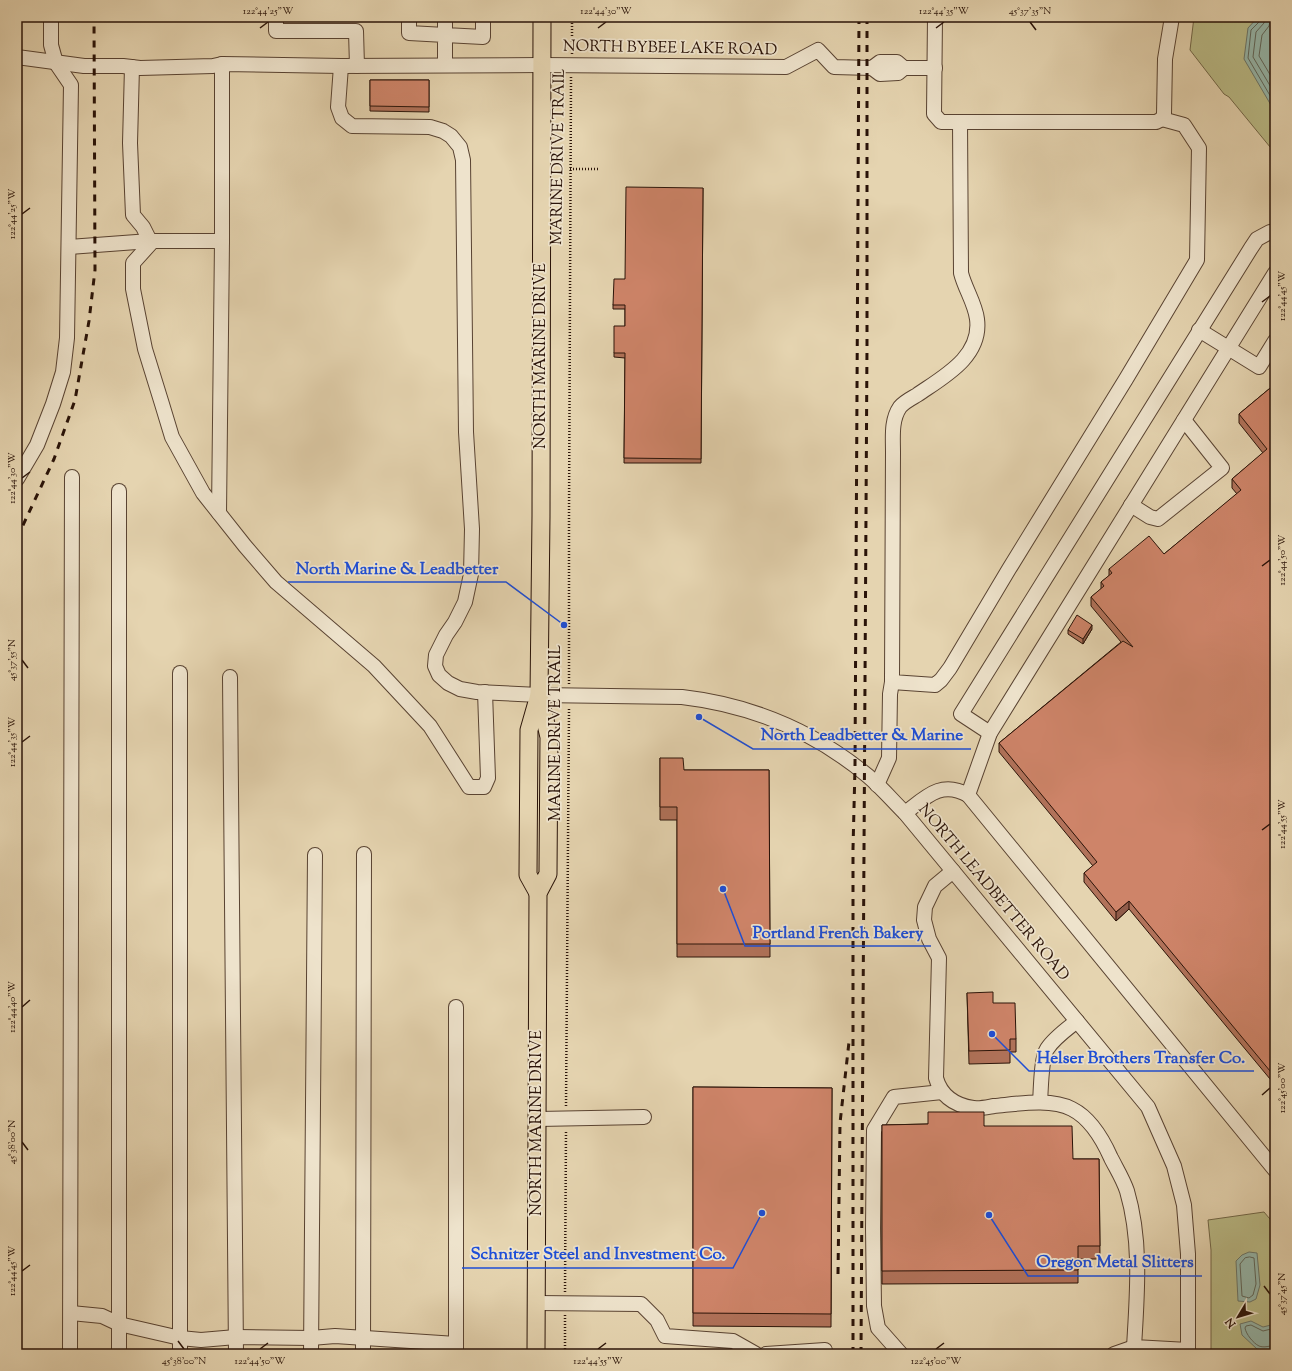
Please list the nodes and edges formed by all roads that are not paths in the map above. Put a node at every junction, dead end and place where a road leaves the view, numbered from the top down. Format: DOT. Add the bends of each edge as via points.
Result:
graph roads {
  1 [pos="50,17"];
  2 [pos="276,17"];
  3 [pos="409,17"];
  4 [pos="445,17"];
  5 [pos="483,17"];
  6 [pos="542,17"];
  7 [pos="935,17"];
  8 [pos="1172,17"];
  9 [pos="445,35"];
  10 [pos="17,57"];
  11 [pos="56,63"];
  12 [pos="222,64"];
  13 [pos="542,64"];
  14 [pos="445,65"];
  15 [pos="341,66"];
  16 [pos="357,66"];
  17 [pos="132,67"];
  18 [pos="934,68"];
  19 [pos="1162,119"];
  20 [pos="960,122"];
  21 [pos="1275,234"];
  22 [pos="150,240"];
  23 [pos="222,241"];
  24 [pos="69,247"];
  25 [pos="1275,273"];
  26 [pos="1199,330"];
  27 [pos="1275,341"];
  28 [pos="1229,348"];
  29 [pos="1184,420"];
  30 [pos="72,477"];
  31 [pos="17,479"];
  32 [pos="120,491"];
  33 [pos="1131,505"];
  34 [pos="219,513"];
  35 [pos="180,674"];
  36 [pos="230,677"];
  37 [pos="892,682"];
  38 [pos="485,692"];
  39 [pos="539,695"];
  40 [pos="990,733"];
  41 [pos="877,785"];
  42 [pos="968,795"];
  43 [pos="905,813"];
  44 [pos="364,854"];
  45 [pos="315,855"];
  46 [pos="953,871"];
  47 [pos="456,1007"];
  48 [pos="1077,1021"];
  49 [pos="942,1092"];
  50 [pos="1040,1102"];
  51 [pos="538,1118"];
  52 [pos="644,1118"];
  53 [pos="1275,1170"];
  54 [pos="537,1303"];
  55 [pos="71,1313"];
  56 [pos="119,1324"];
  57 [pos="236,1337"];
  58 [pos="180,1338"];
  59 [pos="311,1338"];
  60 [pos="363,1338"];
  61 [pos="1134,1347"];
  62 [pos="456,1349"];
  63 [pos="825,1350"];
  64 [pos="1188,1352"];
  65 [pos="70,1354"];
  66 [pos="119,1354"];
  67 [pos="180,1354"];
  68 [pos="236,1354"];
  69 [pos="311,1354"];
  70 [pos="363,1354"];
  71 [pos="536,1354"];
  72 [pos="756,1354"];
  73 [pos="766,1354"];
  74 [pos="900,1354"];
  75 [pos="1114,1354"];
  1 -- 11 [label="street" via="51,45"];
  2 -- 16 [label="street" via="276,31 356,31"];
  3 -- 9 [label="street" via="409,33"];
  4 -- 9 [label="street"];
  5 -- 9 [label="street" via="483,37"];
  6 -- 13 [label="main road, NORTH MARINE DRIVE"];
  7 -- 18 [label="street"];
  8 -- 19 [label="street" via="1165,59"];
  9 -- 14 [label="street"];
  10 -- 11 [label="street, NORTH BYBEE LAKE ROAD"];
  11 -- 17 [label="street, NORTH BYBEE LAKE ROAD"];
  11 -- 24 [label="street" via="71,85"];
  12 -- 15 [label="street, NORTH BYBEE LAKE ROAD"];
  12 -- 17 [label="street, NORTH BYBEE LAKE ROAD"];
  12 -- 23 [label="street"];
  13 -- 14 [label="street, NORTH BYBEE LAKE ROAD"];
  13 -- 18 [label="street, NORTH BYBEE LAKE ROAD" via="786,67 818,50 834,67 872,68 880,74 898,73 904,68"];
  13 -- 39 [label="main road, NORTH MARINE DRIVE"];
  14 -- 16 [label="street, NORTH BYBEE LAKE ROAD"];
  15 -- 16 [label="street, NORTH BYBEE LAKE ROAD"];
  15 -- 38 [label="street, NORTH LEADBETTER ROAD" via="338,107 342,118 352,126 430,127 451,136 460,147 463,160 466,432 472,529 471,574 465,602 436,655 434,666 448,683 460,689"];
  17 -- 22 [label="street" via="130,143 133,215"];
  18 -- 20 [label="street" via="934,114 941,122"];
  19 -- 20 [label="street" via="1156,122"];
  19 -- 37 [label="street" via="1184,125 1199,148 1197,260 950,668 935,685"];
  20 -- 37 [label="street" via="961,273 977,320 976,338 960,363 947,375 901,406 895,417"];
  21 -- 26 [label="street" via="1270,232 1257,239"];
  22 -- 23 [label="street"];
  22 -- 24 [label="street"];
  22 -- 34 [label="street" via="151,243 133,263 134,289 145,349 172,437 203,493"];
  23 -- 34 [label="street"];
  24 -- 31 [label="street" via="63,372 37,444"];
  25 -- 28 [label="street"];
  26 -- 28 [label="street"];
  26 -- 40 [label="street" via="961,714"];
  27 -- 28 [label="street" via="1259,367"];
  28 -- 29 [label="street"];
  29 -- 33 [label="street"];
  29 -- 33 [label="street" via="1222,468 1158,519"];
  30 -- 55 [label="street"];
  32 -- 56 [label="street"];
  33 -- 40 [label="street"];
  34 -- 38 [label="street" via="276,582 374,666 430,726 469,787 484,787 488,778"];
  35 -- 58 [label="street"];
  36 -- 57 [label="street"];
  37 -- 41 [label="street" via="889,758"];
  38 -- 39 [label="street, NORTH LEADBETTER ROAD"];
  39 -- 41 [label="street, NORTH LEADBETTER ROAD" via="682,697 706,699 737,707 812,737 836,752"];
  39 -- 51 [label="main road, NORTH MARINE DRIVE" via="528,730 528,875 538,893"];
  40 -- 42 [label="street"];
  41 -- 43 [label="street, NORTH LEADBETTER ROAD"];
  42 -- 43 [label="street" via="953,789 940,790 930,794"];
  42 -- 53 [label="street"];
  43 -- 46 [label="street, NORTH LEADBETTER ROAD"];
  44 -- 60 [label="street"];
  45 -- 59 [label="street"];
  46 -- 48 [label="street, NORTH LEADBETTER ROAD"];
  46 -- 49 [label="street" via="935,886 925,907 924,920 929,939 939,958 936,1078"];
  47 -- 62 [label="street"];
  48 -- 50 [label="street" via="1046,1049"];
  48 -- 64 [label="street, NORTH LEADBETTER ROAD" via="1148,1107 1174,1166 1185,1212 1188,1254"];
  49 -- 50 [label="street" via="958,1104 974,1108"];
  49 -- 74 [label="street" via="894,1098 874,1130 874,1306 878,1328"];
  50 -- 61 [label="street" via="1071,1108 1085,1118 1105,1143 1126,1190 1136,1235 1138,1284"];
  51 -- 52 [label="street"];
  51 -- 54 [label="main road, NORTH MARINE DRIVE"];
  54 -- 71 [label="main road, NORTH MARINE DRIVE"];
  54 -- 72 [label="street" via="641,1304 657,1320 665,1336 733,1341"];
  55 -- 56 [label="street" via="102,1316"];
  55 -- 65 [label="street"];
  56 -- 58 [label="street"];
  56 -- 66 [label="street"];
  57 -- 58 [label="street" via="210,1340"];
  57 -- 59 [label="street"];
  57 -- 68 [label="street"];
  58 -- 67 [label="street"];
  59 -- 60 [label="street"];
  59 -- 69 [label="street"];
  60 -- 62 [label="street"];
  60 -- 70 [label="street"];
  61 -- 64 [label="street"];
  61 -- 75 [label="street"];
  63 -- 73 [label="street"];
}
